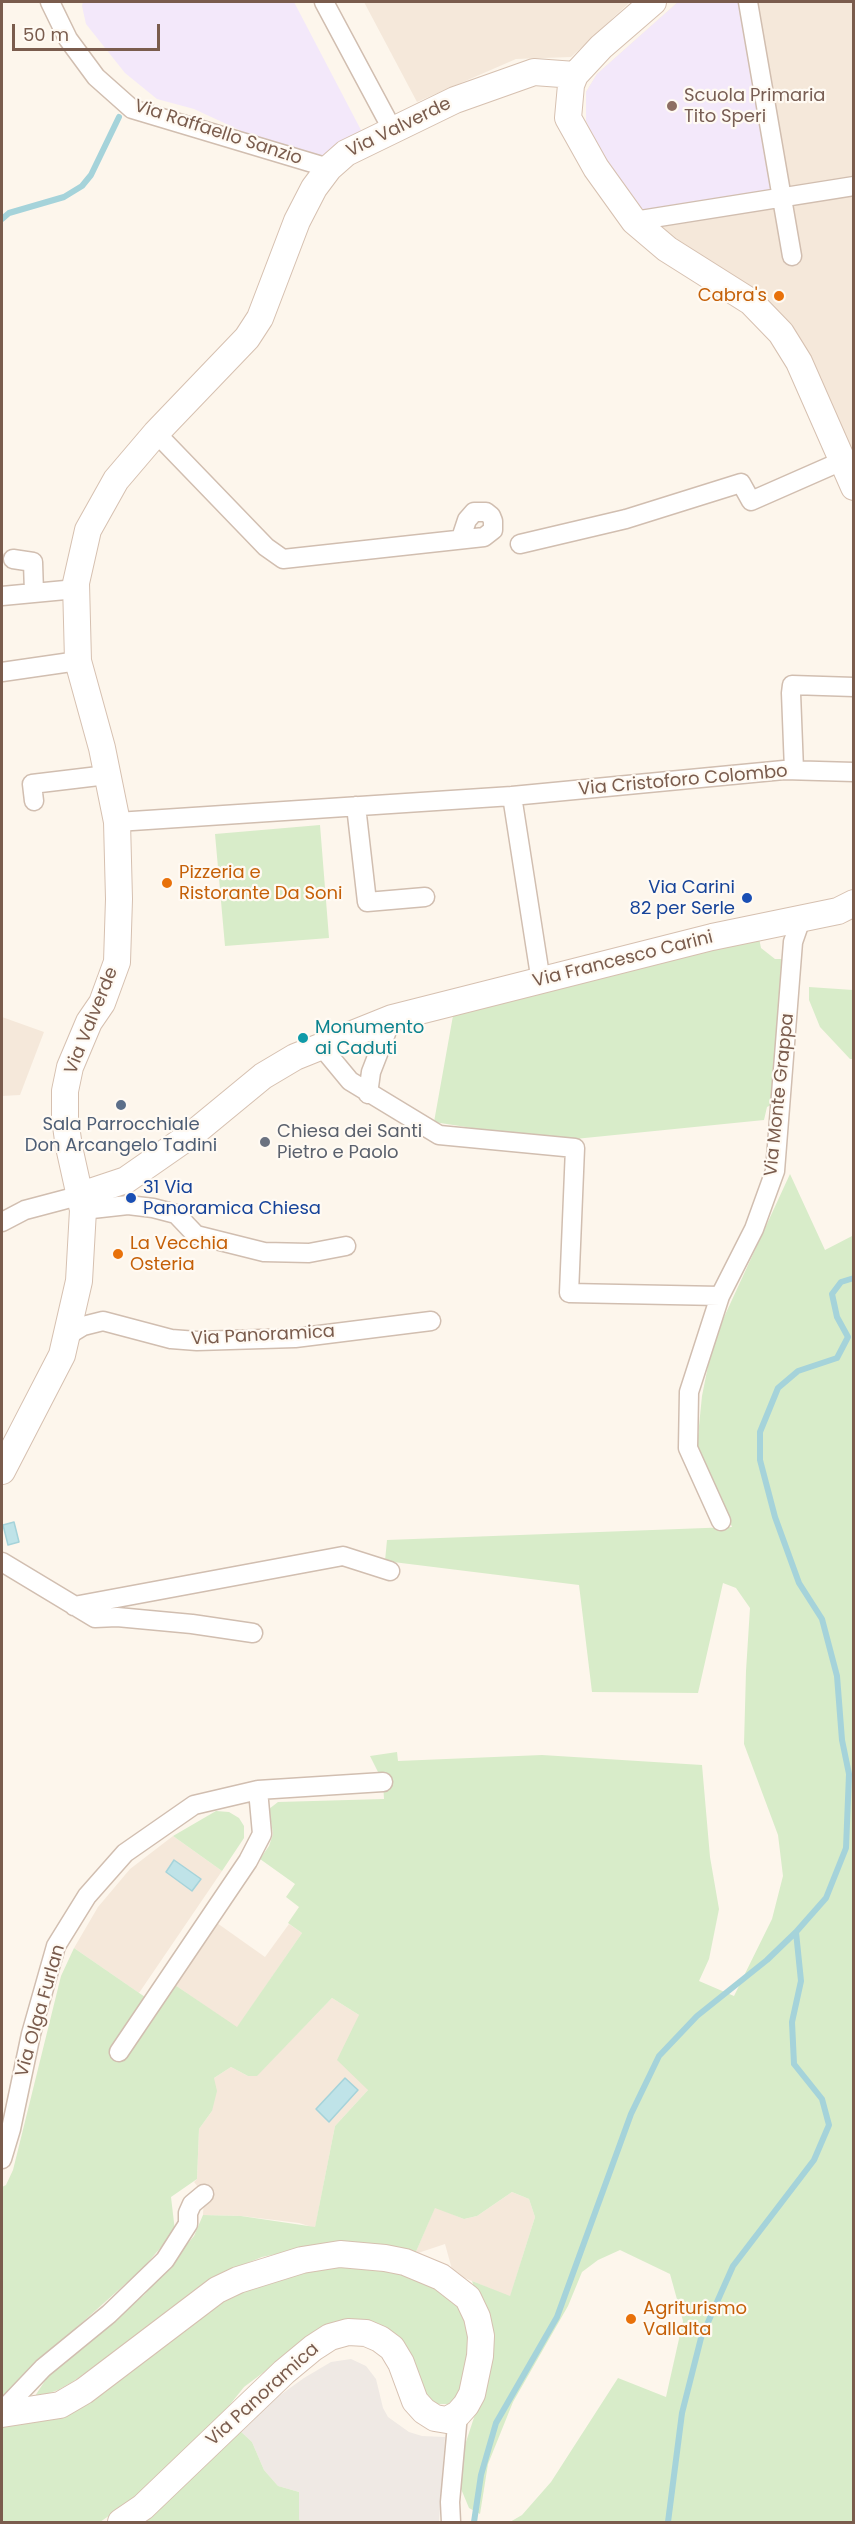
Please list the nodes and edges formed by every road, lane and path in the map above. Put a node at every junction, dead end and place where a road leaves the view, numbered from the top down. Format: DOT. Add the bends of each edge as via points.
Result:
graph roads {
  1 [pos="50,2"];
  2 [pos="324,2"];
  3 [pos="652,2"];
  4 [pos="748,2"];
  5 [pos="575,75"];
  6 [pos="392,129"];
  7 [pos="329,168"];
  8 [pos="854,186"];
  9 [pos="782,197"];
  10 [pos="633,221"];
  11 [pos="792,256"];
  12 [pos="156,433"];
  13 [pos="842,461"];
  14 [pos="854,488"];
  15 [pos="461,538"];
  16 [pos="520,544"];
  17 [pos="13,559"];
  18 [pos="76,589"];
  19 [pos="34,593"];
  20 [pos="2,596"];
  21 [pos="78,661"];
  22 [pos="2,672"];
  23 [pos="854,687"];
  24 [pos="794,770"];
  25 [pos="854,772"];
  26 [pos="107,775"];
  27 [pos="512,796"];
  28 [pos="34,801"];
  29 [pos="356,806"];
  30 [pos="117,822"];
  31 [pos="425,897"];
  32 [pos="854,903"];
  33 [pos="801,919"];
  34 [pos="541,982"];
  35 [pos="392,1018"];
  36 [pos="321,1046"];
  37 [pos="368,1094"];
  38 [pos="81,1210"];
  39 [pos="2,1222"];
  40 [pos="346,1246"];
  41 [pos="720,1296"];
  42 [pos="431,1321"];
  43 [pos="65,1337"];
  44 [pos="2,1471"];
  45 [pos="720,1521"];
  46 [pos="2,1562"];
  47 [pos="390,1571"];
  48 [pos="74,1606"];
  49 [pos="253,1633"];
  50 [pos="383,1782"];
  51 [pos="258,1790"];
  52 [pos="119,2052"];
  53 [pos="2,2159"];
  54 [pos="204,2194"];
  55 [pos="2,2413"];
  56 [pos="458,2414"];
  57 [pos="121,2523"];
  58 [pos="451,2523"];
  1 -- 7 [label="street, Via Raffaello Sanzio" via="68,39 96,76 132,109"];
  2 -- 6 [label="street"];
  3 -- 5 [label="street"];
  4 -- 9 [label="street"];
  5 -- 6 [label="street, Via Valverde" via="534,72 454,100"];
  5 -- 10 [label="street" via="568,118 596,168"];
  6 -- 7 [label="street, Via Valverde" via="346,153"];
  7 -- 12 [label="street, Via Valverde" via="297,221 260,318 247,338"];
  8 -- 9 [label="street"];
  9 -- 10 [label="street"];
  9 -- 11 [label="street"];
  10 -- 13 [label="street" via="667,249 751,302 781,333 799,362"];
  12 -- 15 [label="street" via="266,547 283,559"];
  12 -- 18 [label="street, Via Valverde" via="116,480 88,530"];
  13 -- 14 [label="street"];
  13 -- 16 [label="street" via="751,501 741,483 626,519"];
  17 -- 19 [label="street" via="33,562"];
  18 -- 19 [label="street"];
  18 -- 21 [label="street, Via Valverde"];
  19 -- 20 [label="street"];
  21 -- 22 [label="street"];
  21 -- 26 [label="street, Via Valverde"];
  23 -- 24 [label="street" via="792,685"];
  24 -- 25 [label="street, Via Cristoforo Colombo"];
  24 -- 27 [label="street, Via Cristoforo Colombo"];
  26 -- 28 [label="street" via="32,784"];
  26 -- 30 [label="street, Via Valverde"];
  27 -- 29 [label="street, Via Cristoforo Colombo"];
  27 -- 34 [label="street"];
  29 -- 30 [label="street, Via Cristoforo Colombo"];
  29 -- 31 [label="street" via="367,902"];
  30 -- 38 [label="street, Via Valverde" via="117,962 102,1003 89,1022 70,1067 65,1091 65,1119"];
  32 -- 33 [label="street, Via Francesco Carini" via="838,911"];
  33 -- 34 [label="street, Via Francesco Carini" via="712,937"];
  33 -- 41 [label="street, Via Monte Grappa" via="793,942 775,1171 754,1229"];
  34 -- 35 [label="street, Via Francesco Carini"];
  35 -- 36 [label="street, Via Francesco Carini"];
  35 -- 37 [label="street" via="371,1072"];
  36 -- 37 [label="street" via="350,1081"];
  36 -- 38 [label="street, Via Francesco Carini" via="263,1076 195,1132"];
  37 -- 41 [label="street" via="439,1135 575,1148 569,1293"];
  38 -- 39 [label="street" via="25,1210"];
  38 -- 40 [label="street" via="128,1205 153,1208 176,1214 196,1235 264,1252 309,1253"];
  38 -- 43 [label="street" via="79,1281"];
  41 -- 45 [label="street, Via Monte Grappa" via="689,1392 688,1448"];
  42 -- 43 [label="street, Via Panoramica" via="295,1338 197,1341 171,1339 103,1322 83,1326"];
  43 -- 44 [label="street" via="62,1355"];
  46 -- 48 [label="street"];
  47 -- 48 [label="street" via="343,1556"];
  48 -- 49 [label="street" via="95,1618 192,1624"];
  50 -- 51 [label="street, Via Olga Furlan"];
  51 -- 52 [label="street" via="262,1834 248,1861"];
  51 -- 53 [label="street, Via Olga Furlan" via="194,1805 125,1853 87,1896 56,1946"];
  54 -- 55 [label="street" via="192,2204 188,2224 165,2260 109,2314 43,2368"];
  55 -- 56 [label="street" via="60,2405 217,2290 238,2280 302,2260 340,2254 405,2262 441,2277 468,2298 481,2336 480,2356 472,2394"];
  56 -- 57 [label="street, Via Panoramica" via="447,2420 424,2411 414,2401 392,2348 380,2339 348,2332 330,2337 284,2372 143,2507"];
  56 -- 58 [label="street"];
}
